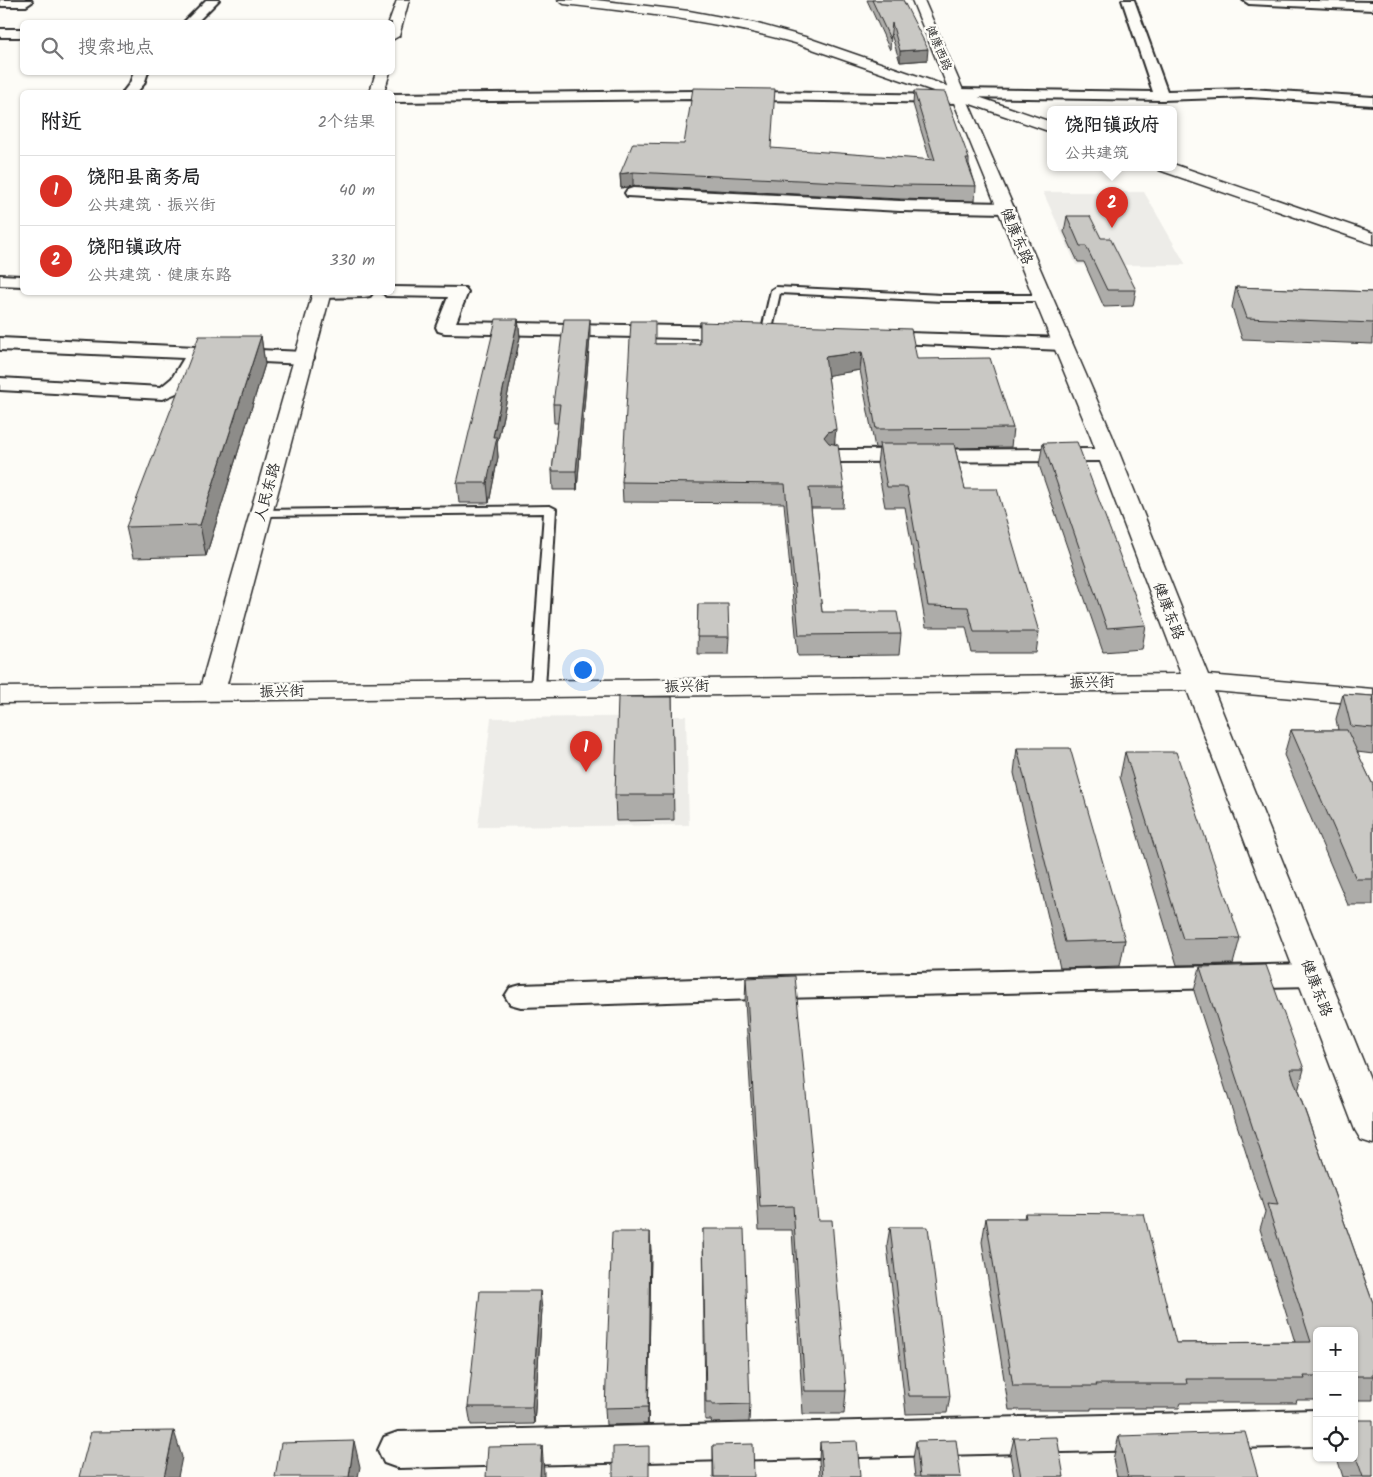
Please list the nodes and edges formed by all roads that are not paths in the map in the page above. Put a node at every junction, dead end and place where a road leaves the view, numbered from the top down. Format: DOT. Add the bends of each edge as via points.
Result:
graph roads {
  1 [pos="213,0"];
  2 [pos="403,0"];
  3 [pos="564,0"];
  4 [pos="918,0"];
  5 [pos="1128,0"];
  6 [pos="1249,0"];
  7 [pos="25,1"];
  8 [pos="0,2"];
  9 [pos="1373,6"];
  10 [pos="31,16"];
  11 [pos="192,20"];
  12 [pos="395,26"];
  13 [pos="0,33"];
  14 [pos="20,33"];
  15 [pos="140,75"];
  16 [pos="382,75"];
  17 [pos="132,90"];
  18 [pos="378,90"];
  19 [pos="959,96"];
  20 [pos="1162,96"];
  21 [pos="395,98"];
  22 [pos="1373,101"];
  23 [pos="1047,126"];
  24 [pos="1177,171"];
  25 [pos="633,193"];
  26 [pos="1006,208"];
  27 [pos="1373,239"];
  28 [pos="0,280"];
  29 [pos="20,281"];
  30 [pos="395,292"];
  31 [pos="321,295"];
  32 [pos="1043,298"];
  33 [pos="766,334"];
  34 [pos="786,335"];
  35 [pos="865,337"];
  36 [pos="0,344"];
  37 [pos="1062,344"];
  38 [pos="197,353"];
  39 [pos="304,358"];
  40 [pos="0,384"];
  41 [pos="1108,455"];
  42 [pos="835,456"];
  43 [pos="261,513"];
  44 [pos="1197,682"];
  45 [pos="538,688"];
  46 [pos="212,692"];
  47 [pos="0,695"];
  48 [pos="1373,697"];
  49 [pos="1312,975"];
  50 [pos="521,996"];
  51 [pos="1373,1130"];
  52 [pos="1313,1428"];
  53 [pos="398,1450"];
  1 -- 11 [label="street"];
  2 -- 12 [label="street"];
  3 -- 19 [label="street" via="681,14 754,27"];
  4 -- 19 [label="street, 健康西路"];
  5 -- 20 [label="street"];
  6 -- 9 [label="street"];
  7 -- 8 [label="street"];
  7 -- 10 [label="street"];
  13 -- 14 [label="street"];
  15 -- 17 [label="street"];
  16 -- 18 [label="street"];
  19 -- 20 [label="street"];
  19 -- 21 [label="street"];
  19 -- 23 [label="street"];
  19 -- 26 [label="street, 健康东路"];
  20 -- 22 [label="street" via="1250,93"];
  24 -- 27 [label="street"];
  25 -- 26 [label="street"];
  26 -- 32 [label="street, 健康东路"];
  28 -- 29 [label="street"];
  30 -- 33 [label="street" via="459,292 445,327"];
  31 -- 39 [label="street, 人民东路"];
  32 -- 33 [label="lane" via="942,298 776,290"];
  32 -- 37 [label="street, 健康东路"];
  33 -- 34 [label="street"];
  35 -- 37 [label="street"];
  36 -- 38 [label="street"];
  37 -- 41 [label="street, 健康东路"];
  38 -- 39 [label="street"];
  38 -- 40 [label="street" via="170,392"];
  39 -- 43 [label="street, 人民东路"];
  41 -- 42 [label="street"];
  41 -- 44 [label="street, 健康东路"];
  43 -- 45 [label="lane" via="550,509"];
  43 -- 46 [label="street, 人民东路"];
  44 -- 45 [label="street, 振兴街"];
  44 -- 48 [label="street, 振兴街"];
  44 -- 49 [label="street, 健康东路"];
  45 -- 46 [label="street, 振兴街"];
  46 -- 47 [label="street, 振兴街"];
  49 -- 50 [label="street"];
  49 -- 51 [label="street, 健康东路"];
  52 -- 53 [label="street"];
}
